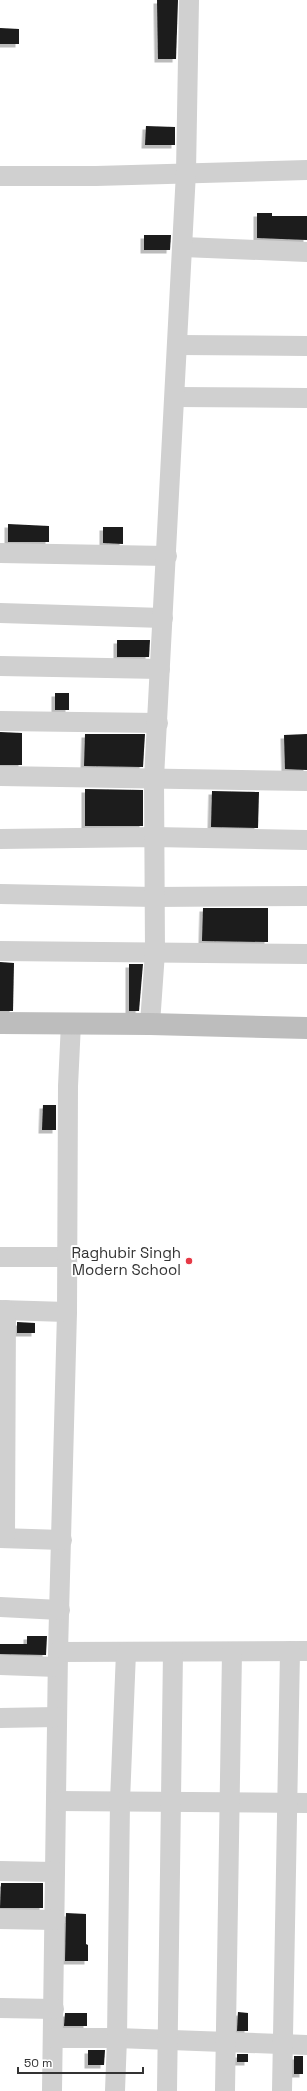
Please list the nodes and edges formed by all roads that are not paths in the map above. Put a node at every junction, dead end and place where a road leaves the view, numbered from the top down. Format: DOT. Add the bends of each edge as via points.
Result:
graph roads {
  1 [pos="189,0"];
  2 [pos="307,170"];
  3 [pos="186,172"];
  4 [pos="0,176"];
  5 [pos="182,247"];
  6 [pos="307,252"];
  7 [pos="178,345"];
  8 [pos="307,346"];
  9 [pos="176,397"];
  10 [pos="307,398"];
  11 [pos="0,553"];
  12 [pos="167,556"];
  13 [pos="0,613"];
  14 [pos="163,618"];
  15 [pos="0,666"];
  16 [pos="160,669"];
  17 [pos="0,721"];
  18 [pos="158,723"];
  19 [pos="0,776"];
  20 [pos="154,778"];
  21 [pos="307,781"];
  22 [pos="154,837"];
  23 [pos="0,839"];
  24 [pos="307,840"];
  25 [pos="0,894"];
  26 [pos="307,896"];
  27 [pos="154,897"];
  28 [pos="0,951"];
  29 [pos="155,952"];
  30 [pos="307,954"];
  31 [pos="0,1023"];
  32 [pos="71,1023"];
  33 [pos="150,1024"];
  34 [pos="307,1028"];
  35 [pos="0,1257"];
  36 [pos="67,1257"];
  37 [pos="3,1310"];
  38 [pos="67,1312"];
  39 [pos="2,1538"];
  40 [pos="62,1540"];
  41 [pos="0,1607"];
  42 [pos="60,1610"];
  43 [pos="299,1651"];
  44 [pos="126,1652"];
  45 [pos="173,1652"];
  46 [pos="232,1652"];
  47 [pos="57,1660"];
  48 [pos="0,1666"];
  49 [pos="56,1717"];
  50 [pos="0,1718"];
  51 [pos="56,1802"];
  52 [pos="120,1802"];
  53 [pos="172,1802"];
  54 [pos="229,1802"];
  55 [pos="298,1803"];
  56 [pos="0,1871"];
  57 [pos="55,1872"];
  58 [pos="0,1919"];
  59 [pos="55,1920"];
  60 [pos="0,2008"];
  61 [pos="54,2009"];
  62 [pos="53,2038"];
  63 [pos="117,2038"];
  64 [pos="168,2040"];
  65 [pos="224,2041"];
  66 [pos="282,2045"];
  67 [pos="307,2045"];
  68 [pos="52,2091"];
  69 [pos="114,2091"];
  70 [pos="167,2091"];
  71 [pos="224,2091"];
  72 [pos="282,2091"];
  1 -- 3 [label="street"];
  2 -- 3 [label="street"];
  3 -- 4 [label="street" via="96,176"];
  3 -- 5 [label="street"];
  5 -- 6 [label="street"];
  5 -- 7 [label="street"];
  7 -- 8 [label="street"];
  7 -- 9 [label="street"];
  9 -- 10 [label="street"];
  9 -- 12 [label="street"];
  11 -- 12 [label="street"];
  12 -- 14 [label="street"];
  13 -- 14 [label="street"];
  14 -- 16 [label="street"];
  15 -- 16 [label="street"];
  16 -- 18 [label="street"];
  17 -- 18 [label="street"];
  18 -- 20 [label="street"];
  19 -- 20 [label="street"];
  20 -- 21 [label="street"];
  20 -- 22 [label="street"];
  22 -- 23 [label="street"];
  22 -- 24 [label="street"];
  22 -- 27 [label="street"];
  25 -- 27 [label="street"];
  26 -- 27 [label="street"];
  27 -- 29 [label="street"];
  28 -- 29 [label="street"];
  29 -- 30 [label="street"];
  29 -- 33 [label="street"];
  31 -- 32 [label="street"];
  32 -- 33 [label="street"];
  32 -- 36 [label="street"];
  33 -- 34 [label="street"];
  35 -- 36 [label="street"];
  36 -- 38 [label="street"];
  37 -- 38 [label="street"];
  37 -- 39 [label="street"];
  38 -- 40 [label="street"];
  39 -- 40 [label="street"];
  40 -- 42 [label="street"];
  41 -- 42 [label="street"];
  42 -- 47 [label="street"];
  43 -- 46 [label="street"];
  43 -- 55 [label="street"];
  44 -- 45 [label="street"];
  44 -- 47 [label="street"];
  44 -- 52 [label="street"];
  45 -- 46 [label="street"];
  45 -- 53 [label="street"];
  46 -- 54 [label="street"];
  47 -- 48 [label="street"];
  47 -- 49 [label="street"];
  49 -- 50 [label="street"];
  49 -- 51 [label="street"];
  51 -- 52 [label="street"];
  51 -- 57 [label="street"];
  52 -- 53 [label="street"];
  52 -- 63 [label="street"];
  53 -- 54 [label="street"];
  53 -- 64 [label="street"];
  54 -- 55 [label="street"];
  54 -- 65 [label="street"];
  55 -- 66 [label="street"];
  56 -- 57 [label="street"];
  57 -- 59 [label="street"];
  58 -- 59 [label="street"];
  59 -- 61 [label="street"];
  60 -- 61 [label="street"];
  61 -- 62 [label="street"];
  62 -- 63 [label="street"];
  62 -- 68 [label="street"];
  63 -- 64 [label="street"];
  63 -- 69 [label="street"];
  64 -- 65 [label="street"];
  64 -- 70 [label="street"];
  65 -- 66 [label="street"];
  65 -- 71 [label="street"];
  66 -- 67 [label="street"];
  66 -- 72 [label="street"];
}
